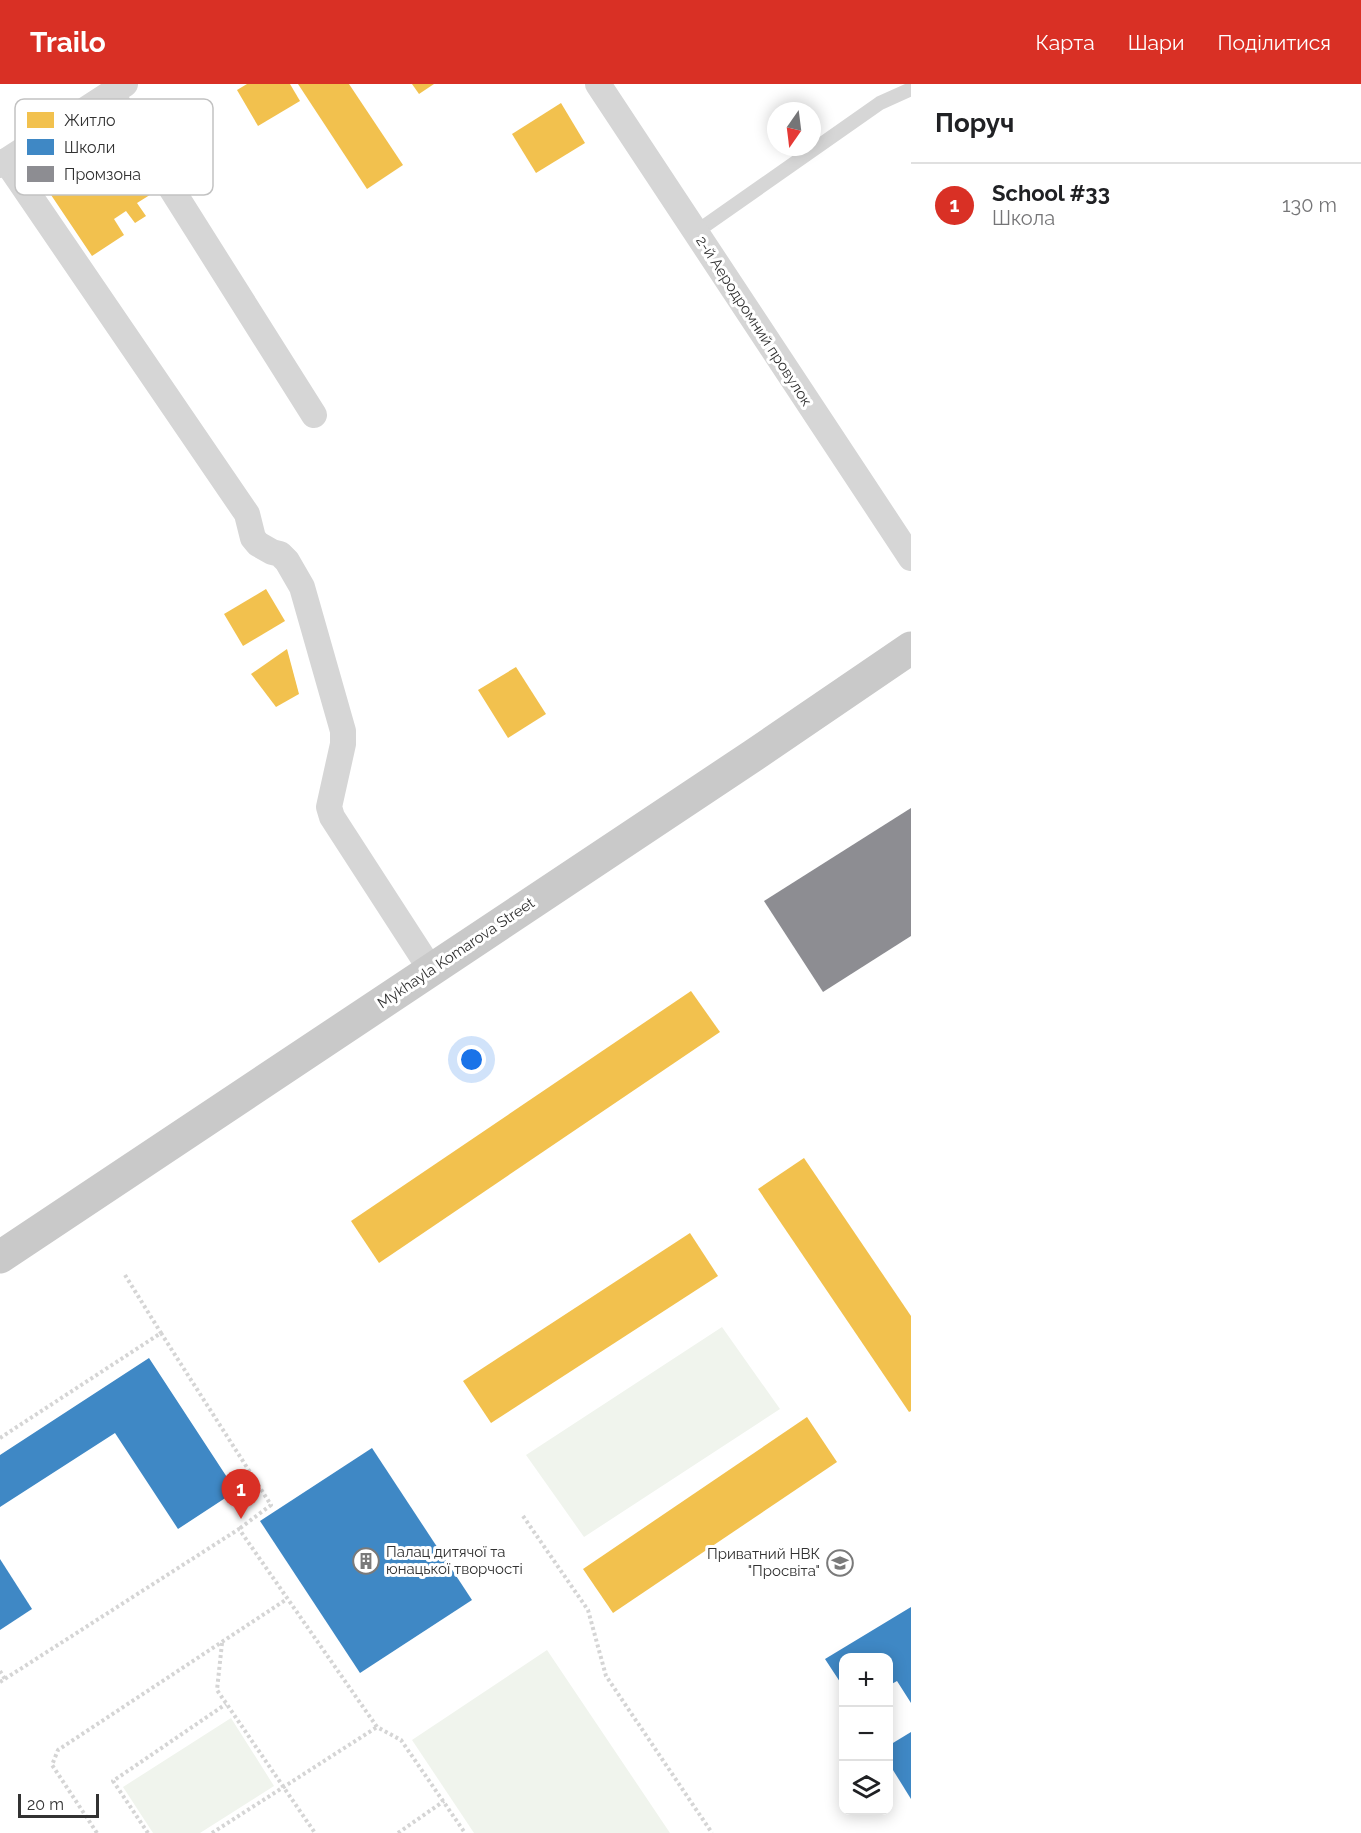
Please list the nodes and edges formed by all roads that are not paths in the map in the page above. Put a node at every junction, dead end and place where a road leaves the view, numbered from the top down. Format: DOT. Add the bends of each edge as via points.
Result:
graph roads {
  1 [pos="598,84"];
  2 [pos="118,88"];
  3 [pos="911,89"];
  4 [pos="101,99"];
  5 [pos="3,163"];
  6 [pos="15,180"];
  7 [pos="25,195"];
  8 [pos="182,195"];
  9 [pos="696,232"];
  10 [pos="314,415"];
  11 [pos="911,558"];
  12 [pos="911,648"];
  13 [pos="430,970"];
  14 [pos="0,1257"];
  1 -- 9 [label="street, 2-й Аеродромний провулок"];
  2 -- 4 [label="street"];
  3 -- 9 [label="lane" via="880,103"];
  5 -- 6 [label="street"];
  7 -- 13 [label="street" via="247,514 258,544 280,554 302,587 343,731 328,807"];
  8 -- 10 [label="street"];
  9 -- 11 [label="street, 2-й Аеродромний провулок"];
  12 -- 13 [label="main road, Mykhayla Komarova Street"];
  13 -- 14 [label="main road, Mykhayla Komarova Street"];
}
